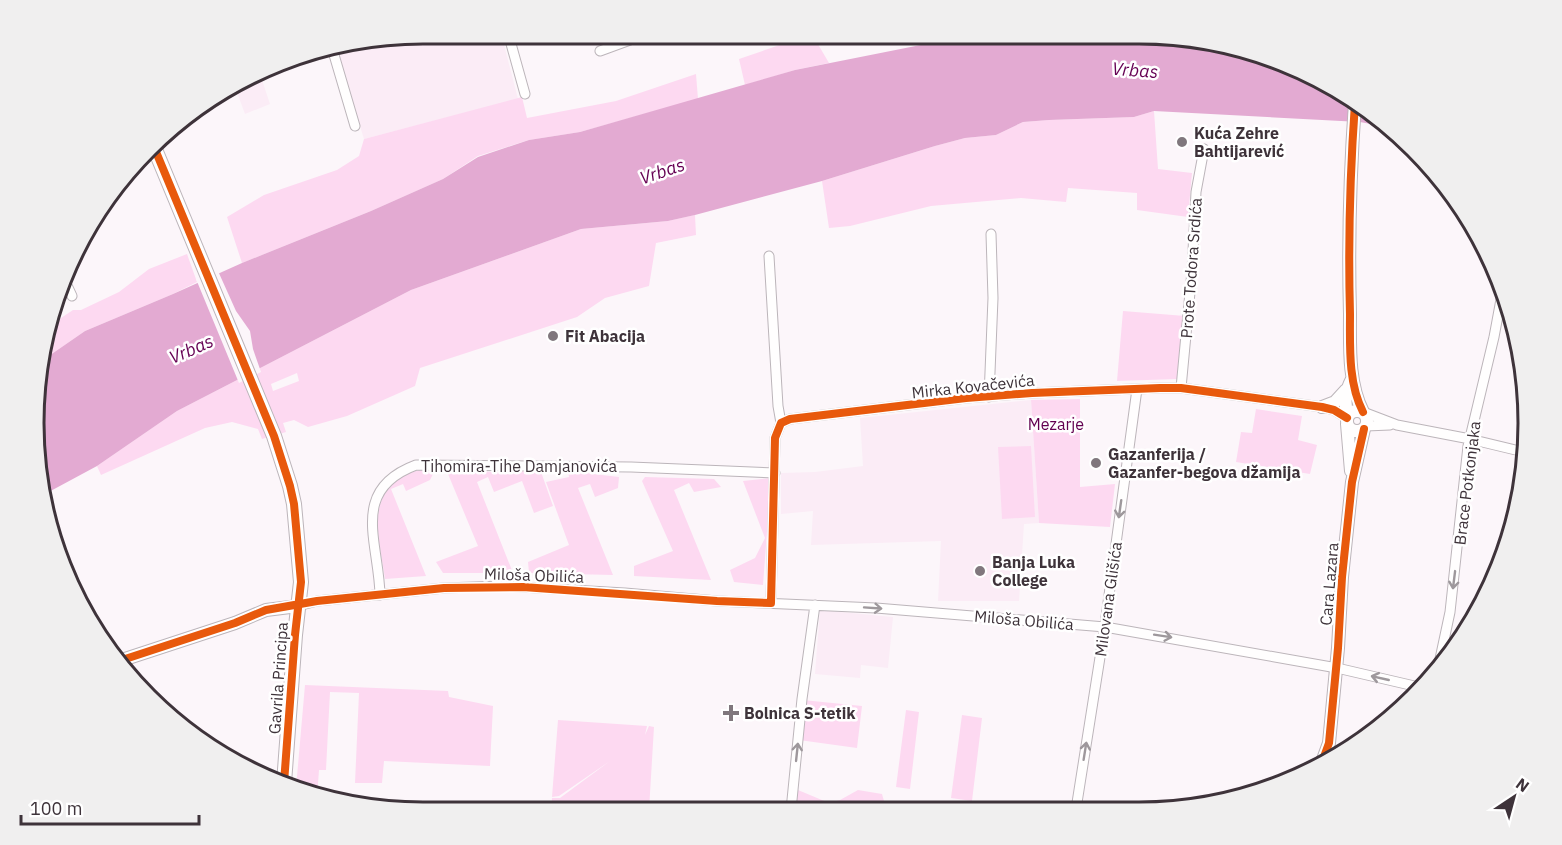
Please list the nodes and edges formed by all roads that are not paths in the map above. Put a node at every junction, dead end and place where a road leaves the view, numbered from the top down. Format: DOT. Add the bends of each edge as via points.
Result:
graph roads {
  1 [pos="511,44"];
  2 [pos="619,44"];
  3 [pos="600,51"];
  4 [pos="334,54"];
  5 [pos="525,94"];
  6 [pos="1355,110"];
  7 [pos="355,126"];
  8 [pos="1204,149"];
  9 [pos="157,153"];
  10 [pos="991,234"];
  11 [pos="769,256"];
  12 [pos="68,288"];
  13 [pos="72,296"];
  14 [pos="1500,306"];
  15 [pos="1350,384"];
  16 [pos="1181,388"];
  17 [pos="1137,389"];
  18 [pos="989,397"];
  19 [pos="1322,407"];
  20 [pos="1363,412"];
  21 [pos="1348,419"];
  22 [pos="781,423"];
  23 [pos="1395,424"];
  24 [pos="1365,428"];
  25 [pos="1470,439"];
  26 [pos="1518,450"];
  27 [pos="775,473"];
  28 [pos="1352,482"];
  29 [pos="380,595"];
  30 [pos="771,603"];
  31 [pos="815,605"];
  32 [pos="298,606"];
  33 [pos="1105,627"];
  34 [pos="1442,651"];
  35 [pos="126,658"];
  36 [pos="1337,668"];
  37 [pos="1411,685"];
  38 [pos="1329,743"];
  39 [pos="1331,750"];
  40 [pos="1325,753"];
  41 [pos="285,776"];
  42 [pos="791,802"];
  43 [pos="1077,802"];
  1 -- 5 [label="street"];
  2 -- 3 [label="street"];
  4 -- 7 [label="street"];
  6 -- 15 [label="street, Cara Lazara" via="1348,238"];
  8 -- 16 [label="street, Prote Todora Srdića"];
  9 -- 32 [label="main road, Gavrila Principa" via="274,436 290,486 301,582"];
  10 -- 18 [label="street"];
  11 -- 22 [label="street"];
  12 -- 13 [label="street"];
  14 -- 25 [label="street, Brace Potkonjaka"];
  15 -- 19 [label="street" via="1335,402"];
  15 -- 20 [label="street, Cara Lazara"];
  15 -- 21 [label="street, Cara Lazara" via="1345,405"];
  16 -- 17 [label="street, Mirka Kovačevića"];
  16 -- 19 [label="street, Mirka Kovačevića"];
  17 -- 18 [label="street, Mirka Kovačevića"];
  17 -- 33 [label="street, Milovana Glišića, one-way"];
  18 -- 22 [label="street, Mirka Kovačevića"];
  19 -- 21 [label="street, Mirka Kovačevića"];
  20 -- 21 [label="street" via="1355,411"];
  20 -- 23 [label="street"];
  20 -- 24 [label="street" via="1367,417"];
  21 -- 24 [label="street" via="1354,431"];
  21 -- 28 [label="street, Cara Lazara"];
  22 -- 27 [label="street" via="775,438"];
  23 -- 24 [label="street"];
  23 -- 25 [label="street"];
  24 -- 28 [label="street, Cara Lazara"];
  25 -- 26 [label="street"];
  25 -- 34 [label="street, Brace Potkonjaka, one-way" via="1450,612"];
  27 -- 29 [label="street, Tihomira-Tihe Damjanovića" via="416,465 401,470 385,483 373,508"];
  27 -- 30 [label="street"];
  28 -- 36 [label="street, Cara Lazara"];
  29 -- 30 [label="street, Miloša Obilića" via="503,586"];
  29 -- 32 [label="street, Miloša Obilića"];
  30 -- 31 [label="street, Miloša Obilića"];
  31 -- 33 [label="street, Miloša Obilića, one-way"];
  42 -- 31 [label="street, one-way"];
  32 -- 35 [label="street" via="266,610"];
  32 -- 41 [label="main road, Gavrila Principa"];
  33 -- 36 [label="street, Miloša Obilića, one-way"];
  43 -- 33 [label="street, Milovana Glišića, one-way"];
  37 -- 36 [label="street, Miloša Obilića, one-way"];
  36 -- 38 [label="street, Cara Lazara"];
  38 -- 39 [label="street, Cara Lazara"];
  38 -- 40 [label="street, Cara Lazara"];
}
